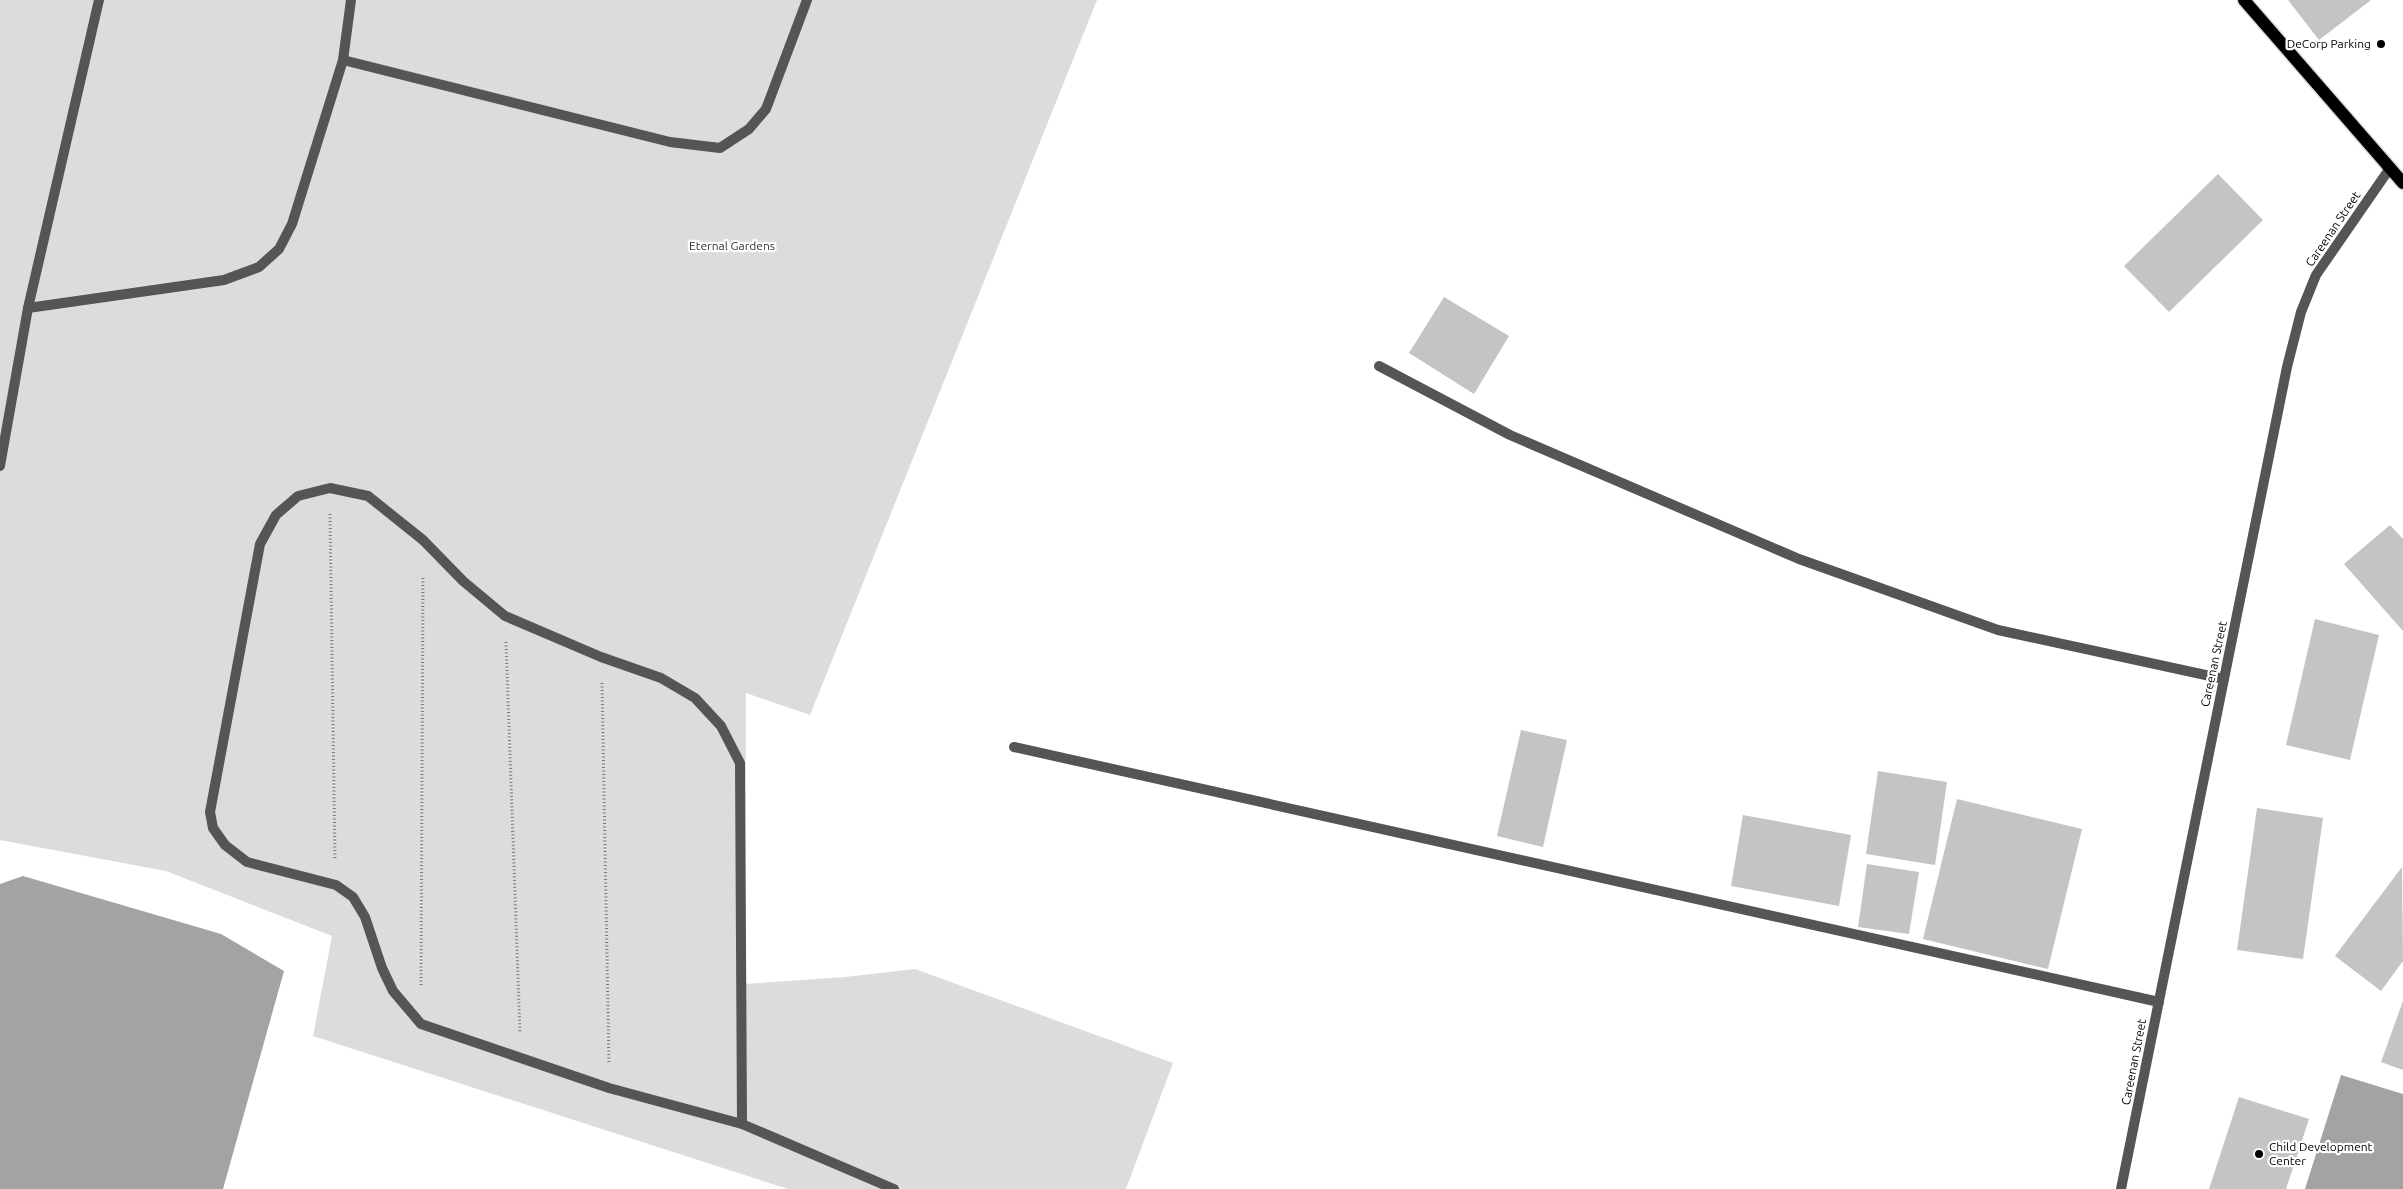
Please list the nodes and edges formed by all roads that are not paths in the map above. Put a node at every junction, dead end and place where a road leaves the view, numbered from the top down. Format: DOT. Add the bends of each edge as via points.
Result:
graph roads {
  1 [pos="99,0"];
  2 [pos="351,0"];
  3 [pos="807,0"];
  4 [pos="2244,0"];
  5 [pos="343,60"];
  6 [pos="2390,168"];
  7 [pos="2403,183"];
  8 [pos="28,308"];
  9 [pos="1379,366"];
  10 [pos="0,466"];
  11 [pos="2224,679"];
  12 [pos="1014,747"];
  13 [pos="2159,1002"];
  14 [pos="742,1124"];
  15 [pos="894,1189"];
  16 [pos="2121,1189"];
  1 -- 8 [label="street"];
  2 -- 5 [label="street"];
  3 -- 5 [label="street" via="766,109 749,129 720,148 670,142"];
  4 -- 6 [label="main road"];
  5 -- 8 [label="street" via="292,224 280,249 259,267 224,280"];
  6 -- 7 [label="main road"];
  6 -- 11 [label="street, Careenan Street" via="2316,276 2301,312 2287,366"];
  8 -- 10 [label="street"];
  9 -- 11 [label="street" via="1510,436 1799,559 1998,630"];
  11 -- 13 [label="street, Careenan Street"];
  12 -- 13 [label="street"];
  13 -- 16 [label="street, Careenan Street"];
  14 -- 14 [label="street" via="740,764 721,726 695,698 661,678 505,616 463,581 423,540 368,496 330,488 298,496 276,515 260,544 210,812 213,828 225,846 247,862 336,886 353,897 365,917 393,991 421,1024 609,1088"];
  14 -- 15 [label="street"];
}
